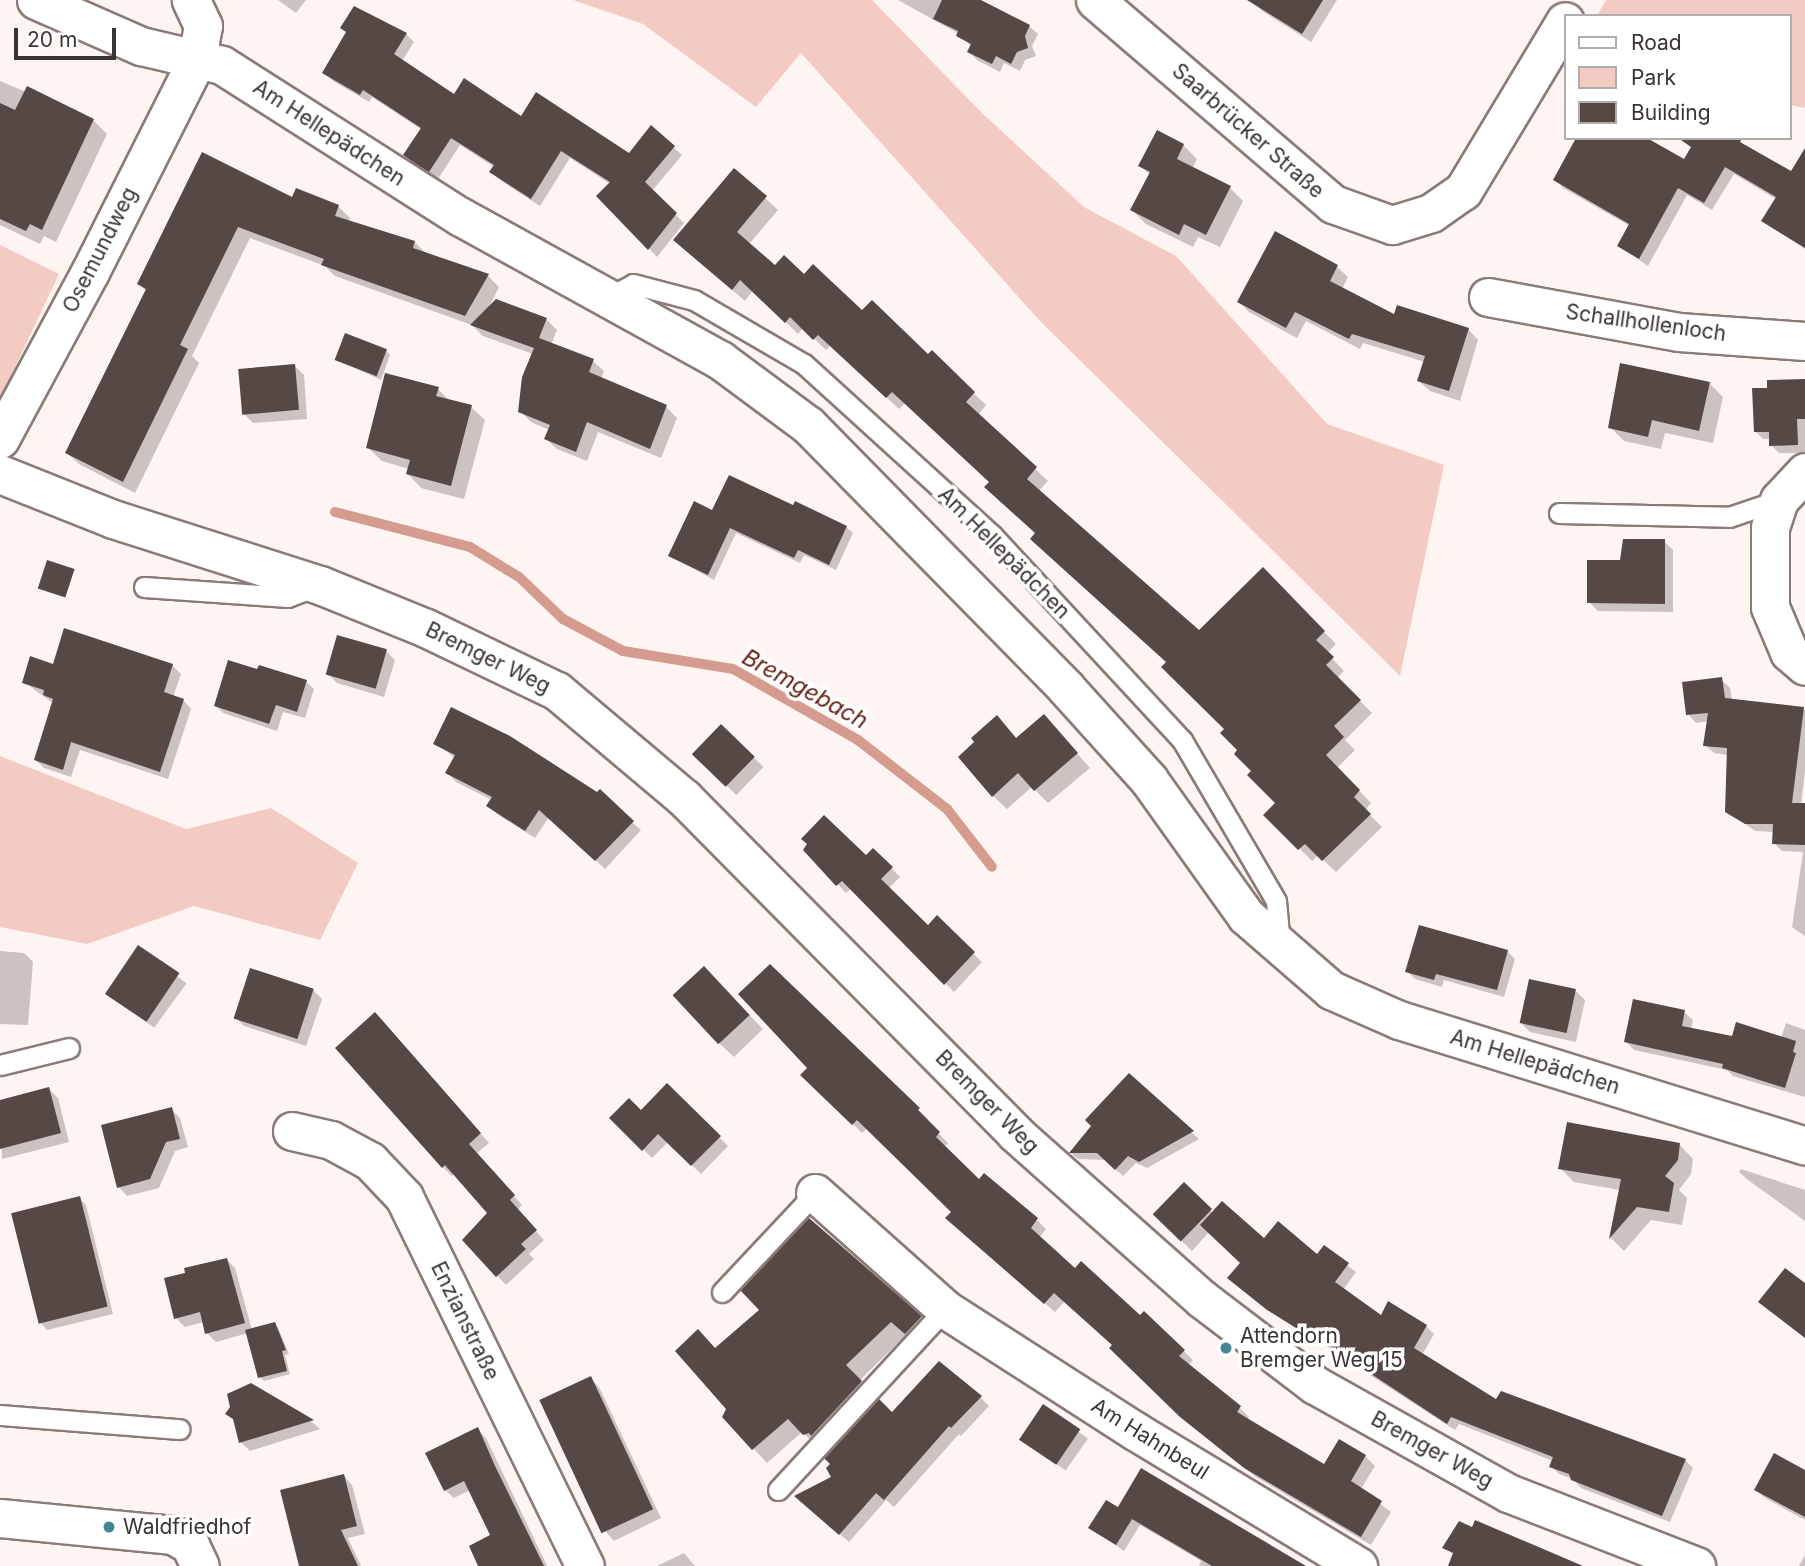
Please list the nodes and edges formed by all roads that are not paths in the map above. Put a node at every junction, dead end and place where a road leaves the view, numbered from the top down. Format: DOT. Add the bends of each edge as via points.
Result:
graph roads {
  1 [pos="36,0"];
  2 [pos="191,0"];
  3 [pos="1095,0"];
  4 [pos="1563,24"];
  5 [pos="197,59"];
  6 [pos="609,296"];
  7 [pos="1488,297"];
  8 [pos="1805,341"];
  9 [pos="0,439"];
  10 [pos="1805,472"];
  11 [pos="0,474"];
  12 [pos="1780,500"];
  13 [pos="1559,513"];
  14 [pos="320,584"];
  15 [pos="144,587"];
  16 [pos="1805,666"];
  17 [pos="1281,948"];
  18 [pos="69,1048"];
  19 [pos="0,1065"];
  20 [pos="292,1131"];
  21 [pos="1805,1146"];
  22 [pos="815,1193"];
  23 [pos="722,1292"];
  24 [pos="945,1309"];
  25 [pos="0,1415"];
  26 [pos="179,1429"];
  27 [pos="778,1490"];
  28 [pos="0,1518"];
  29 [pos="200,1566"];
  30 [pos="585,1566"];
  31 [pos="1358,1566"];
  32 [pos="1696,1566"];
  1 -- 5 [label="street, Am Hellepädchen" via="141,46"];
  2 -- 5 [label="street, Osemundweg" via="203,26"];
  3 -- 4 [label="street, Saarbrücker Straße" via="1333,204 1392,225 1432,213 1463,191"];
  5 -- 6 [label="street, Am Hellepädchen" via="222,65 461,217"];
  5 -- 9 [label="street, Osemundweg"];
  6 -- 17 [label="street, Am Hellepädchen" via="720,360 808,425 1066,688 1149,780 1246,916"];
  6 -- 17 [label="lane, Am Hellepädchen" via="633,284 694,300 804,364 992,535 1182,740 1276,901"];
  7 -- 8 [label="street, Schallhollenloch" via="1679,332"];
  10 -- 12 [label="street"];
  11 -- 14 [label="street, Bremger Weg" via="113,519"];
  12 -- 13 [label="lane" via="1729,517"];
  12 -- 16 [label="street" via="1770,527 1770,607 1789,652"];
  14 -- 15 [label="lane" via="288,597"];
  14 -- 32 [label="street, Bremger Weg" via="426,628 557,691 684,798 1015,1133 1202,1299 1315,1385 1508,1493"];
  17 -- 21 [label="street, Am Hellepädchen" via="1331,990 1399,1020"];
  18 -- 19 [label="lane"];
  20 -- 30 [label="street, Enzianstraße" via="331,1140 370,1161 404,1197"];
  22 -- 23 [label="lane, Am Hahnbeul"];
  22 -- 24 [label="street, Am Hahnbeul"];
  24 -- 27 [label="lane"];
  24 -- 31 [label="street, Am Hahnbeul"];
  25 -- 26 [label="lane"];
  28 -- 29 [label="street" via="173,1535 190,1545"];
}
